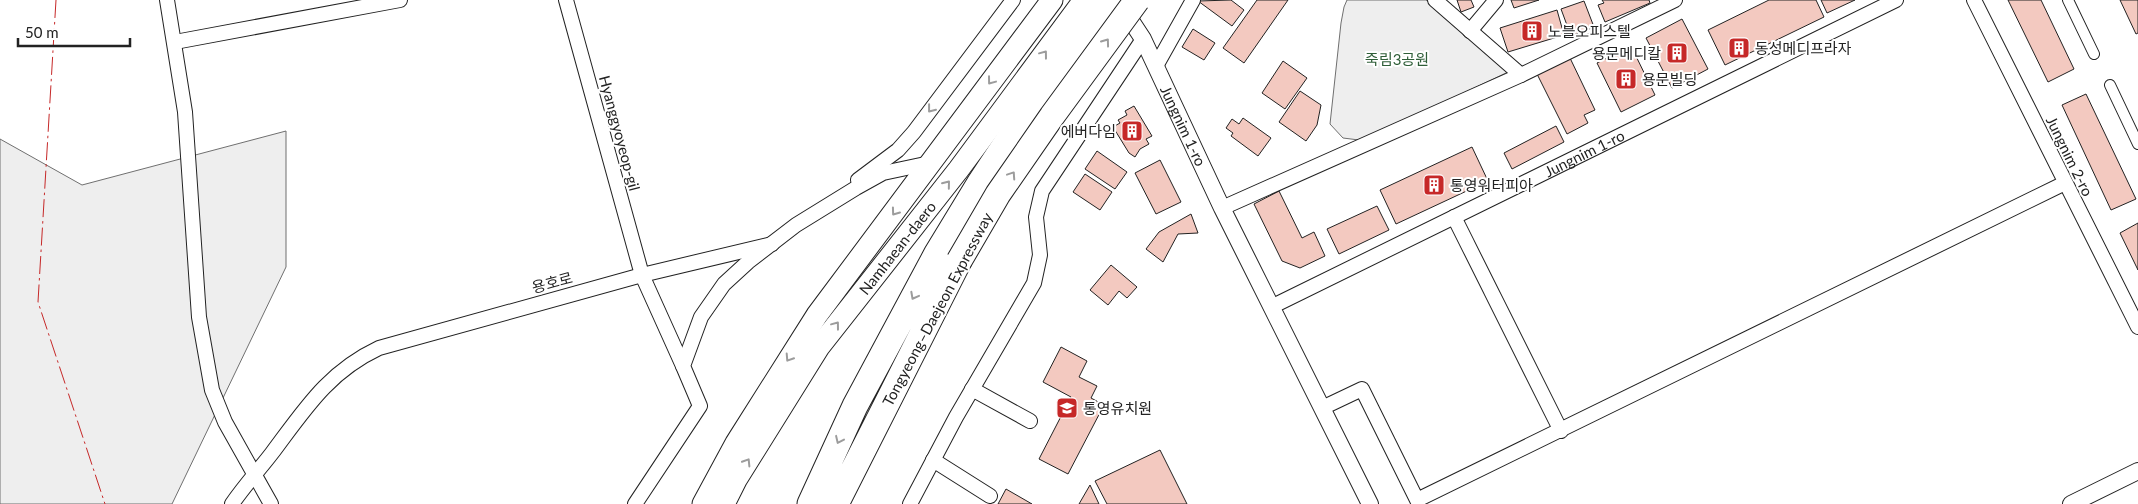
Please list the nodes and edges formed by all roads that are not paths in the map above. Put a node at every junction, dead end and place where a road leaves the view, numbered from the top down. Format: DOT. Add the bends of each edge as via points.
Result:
graph roads {
  1 [pos="167,0"];
  2 [pos="400,0"];
  3 [pos="566,0"];
  4 [pos="1013,0"];
  5 [pos="1052,0"];
  6 [pos="1084,0"];
  7 [pos="1108,0"];
  8 [pos="1117,0"];
  9 [pos="1137,0"];
  10 [pos="1193,0"];
  11 [pos="1435,0"];
  12 [pos="1496,0"];
  13 [pos="1675,0"];
  14 [pos="1896,0"];
  15 [pos="1974,0"];
  16 [pos="2068,0"];
  17 [pos="1470,31"];
  18 [pos="1143,39"];
  19 [pos="175,42"];
  20 [pos="2094,54"];
  21 [pos="1156,66"];
  22 [pos="1521,75"];
  23 [pos="2110,85"];
  24 [pos="2138,144"];
  25 [pos="930,163"];
  26 [pos="2065,183"];
  27 [pos="828,205"];
  28 [pos="1222,208"];
  29 [pos="1454,217"];
  30 [pos="772,244"];
  31 [pos="948,257"];
  32 [pos="642,275"];
  33 [pos="1271,307"];
  34 [pos="2138,327"];
  35 [pos="684,366"];
  36 [pos="972,389"];
  37 [pos="1322,408"];
  38 [pos="1030,420"];
  39 [pos="1561,431"];
  40 [pos="933,460"];
  41 [pos="2138,471"];
  42 [pos="256,474"];
  43 [pos="990,496"];
  44 [pos="232,504"];
  45 [pos="271,504"];
  46 [pos="635,504"];
  47 [pos="703,504"];
  48 [pos="724,504"];
  49 [pos="810,504"];
  50 [pos="836,504"];
  51 [pos="910,504"];
  52 [pos="1370,504"];
  53 [pos="2072,504"];
  1 -- 19 [label="street"];
  2 -- 19 [label="street"];
  3 -- 32 [label="street, Hyanggyoyeop-gil"];
  4 -- 27 [label="street, one-way" via="898,150"];
  5 -- 25 [label="main road, Namhaean-daero, one-way"];
  48 -- 6 [label="main road, Namhaean-daero, one-way" via="819,347 959,168"];
  7 -- 31 [label="highway, Tongyeong–Daejeon Expressway" via="984,176"];
  8 -- 18 [label="street, Jungnim 1-ro"];
  31 -- 9 [label="highway, Tongyeong–Daejeon Expressway, one-way, bridge" via="998,194"];
  10 -- 21 [label="street"];
  11 -- 17 [label="street"];
  12 -- 17 [label="street"];
  13 -- 22 [label="street"];
  14 -- 29 [label="street, Jungnim 1-ro"];
  15 -- 26 [label="street, Jungnim 2-ro"];
  16 -- 20 [label="street"];
  17 -- 22 [label="street"];
  18 -- 21 [label="street, Jungnim 1-ro"];
  18 -- 36 [label="street" via="1042,191 1036,217 1040,255 1034,283"];
  19 -- 42 [label="street" via="186,112 199,317 212,390 225,422"];
  21 -- 28 [label="street, Jungnim 1-ro"];
  22 -- 28 [label="street"];
  23 -- 24 [label="street"];
  25 -- 27 [label="street, 용호로" via="883,174"];
  25 -- 47 [label="main road, Namhaean-daero, one-way" via="817,315 736,443"];
  26 -- 34 [label="street, Jungnim 2-ro"];
  26 -- 39 [label="street"];
  27 -- 30 [label="street, 용호로"];
  28 -- 33 [label="street, Jungnim 1-ro"];
  29 -- 33 [label="street, Jungnim 1-ro"];
  29 -- 39 [label="street"];
  30 -- 32 [label="street, 용호로"];
  30 -- 35 [label="street" via="724,284 701,317"];
  31 -- 49 [label="highway, Tongyeong–Daejeon Expressway, one-way" via="855,406"];
  31 -- 50 [label="highway, Tongyeong–Daejeon Expressway"];
  32 -- 35 [label="street, Hyanggyoyeop-gil"];
  32 -- 42 [label="street, 용호로" via="409,338 359,357 321,389"];
  33 -- 37 [label="street, Jungnim 1-ro"];
  35 -- 46 [label="street, Hyanggyoyeop-gil" via="700,406"];
  36 -- 38 [label="street"];
  36 -- 40 [label="street"];
  37 -- 39 [label="street" via="1362,389 1417,500"];
  37 -- 52 [label="street, Jungnim 1-ro"];
  40 -- 43 [label="street"];
  40 -- 51 [label="street"];
  41 -- 53 [label="street"];
  42 -- 44 [label="street, 용호로"];
  42 -- 45 [label="street"];
}
